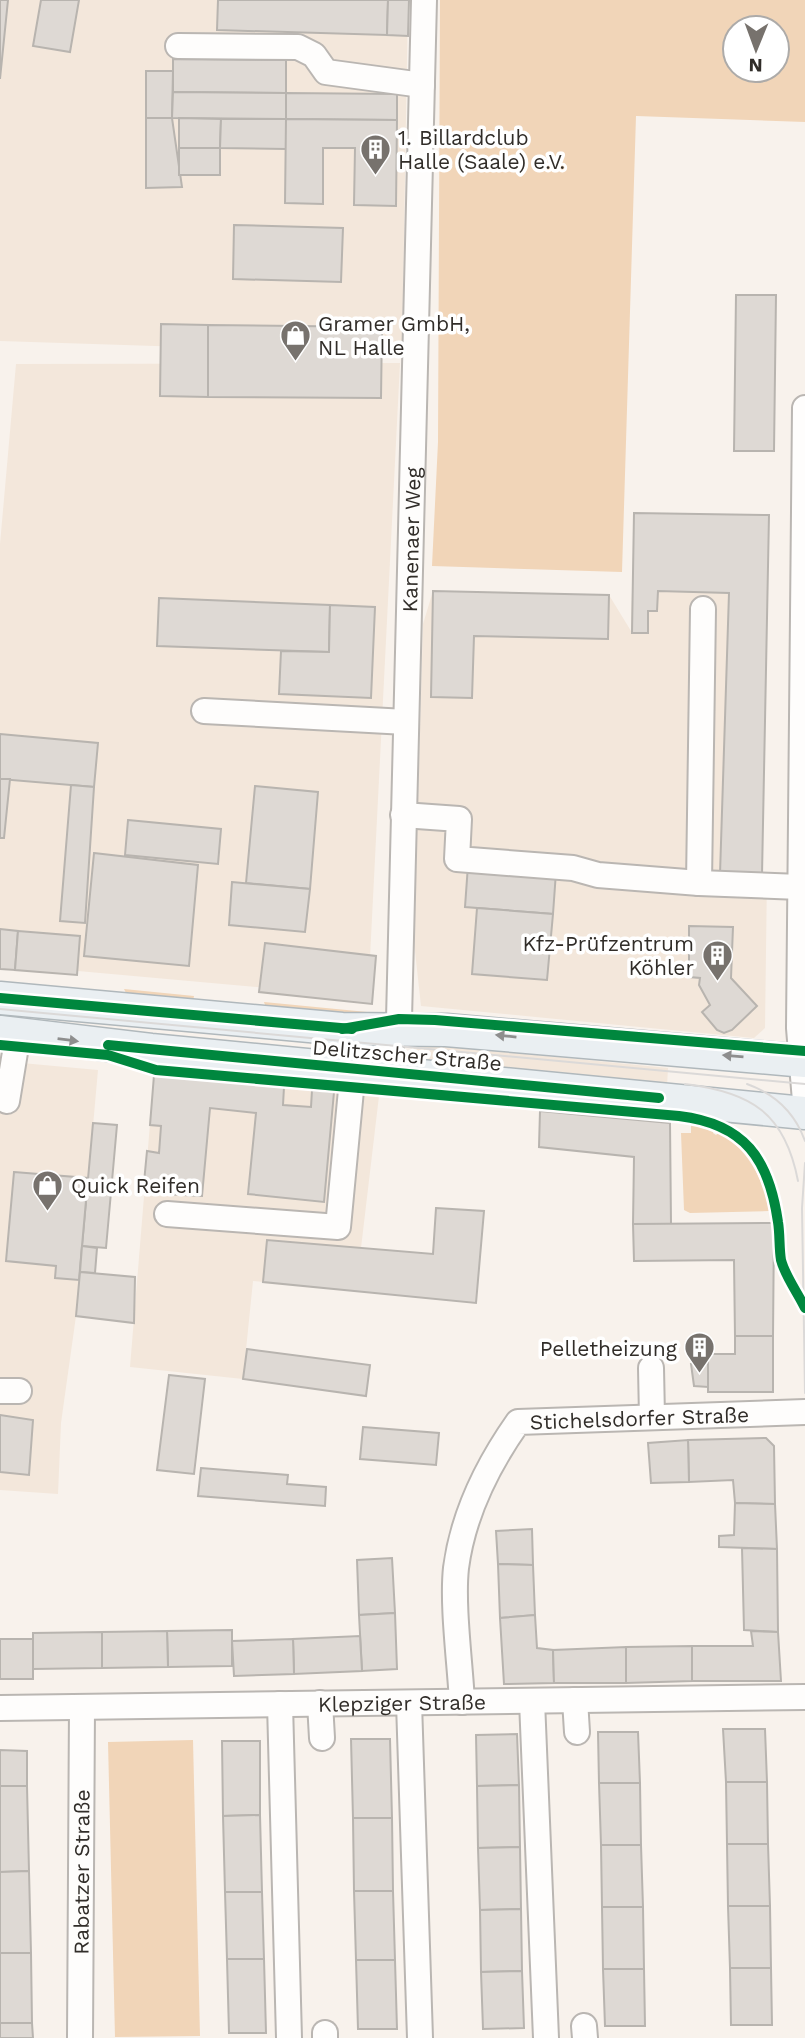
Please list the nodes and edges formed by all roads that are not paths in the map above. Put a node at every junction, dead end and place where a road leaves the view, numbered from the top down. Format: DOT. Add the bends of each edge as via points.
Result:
graph roads {
  1 [pos="424,0"];
  2 [pos="178,46"];
  3 [pos="422,85"];
  4 [pos="805,408"];
  5 [pos="703,608"];
  6 [pos="204,711"];
  7 [pos="407,722"];
  8 [pos="803,782"];
  9 [pos="403,815"];
  10 [pos="699,883"];
  11 [pos="800,887"];
  12 [pos="0,998"];
  13 [pos="397,1029"];
  14 [pos="9,1033"];
  15 [pos="803,1061"];
  16 [pos="362,1070"];
  17 [pos="7,1101"];
  18 [pos="805,1101"];
  19 [pos="805,1113"];
  20 [pos="167,1214"];
  21 [pos="650,1368"];
  22 [pos="805,1412"];
  23 [pos="652,1417"];
  24 [pos="805,1698"];
  25 [pos="575,1700"];
  26 [pos="532,1701"];
  27 [pos="462,1702"];
  28 [pos="320,1703"];
  29 [pos="409,1703"];
  30 [pos="280,1704"];
  31 [pos="0,1707"];
  32 [pos="82,1707"];
  33 [pos="577,1732"];
  34 [pos="322,1738"];
  35 [pos="80,2038"];
  36 [pos="289,2038"];
  37 [pos="420,2038"];
  38 [pos="545,2038"];
  1 -- 3 [label="street, Kanenaer Weg"];
  2 -- 3 [label="street" via="298,47 314,55 327,72"];
  3 -- 7 [label="street, Kanenaer Weg"];
  4 -- 8 [label="street"];
  5 -- 10 [label="street"];
  6 -- 7 [label="street"];
  7 -- 9 [label="street, Kanenaer Weg"];
  8 -- 11 [label="street"];
  9 -- 10 [label="street" via="459,819 457,859"];
  9 -- 13 [label="street, Kanenaer Weg"];
  10 -- 11 [label="street"];
  11 -- 15 [label="street"];
  12 -- 13 [label="main road, Delitzscher Straße" via="342,1029"];
  15 -- 13 [label="main road, Delitzscher Straße, one-way"];
  13 -- 16 [label="street, Kanenaer Weg" via="391,1046"];
  14 -- 16 [label="main road, Delitzscher Straße, one-way"];
  14 -- 17 [label="street"];
  15 -- 18 [label="street"];
  16 -- 19 [label="main road, Delitzscher Straße"];
  16 -- 20 [label="street" via="338,1227"];
  21 -- 23 [label="street"];
  22 -- 23 [label="street, Stichelsdorfer Straße"];
  23 -- 27 [label="street, Stichelsdorfer Straße" via="518,1422 512,1431 483,1476 466,1520 456,1570"];
  24 -- 25 [label="street, Klepziger Straße"];
  25 -- 26 [label="street, Klepziger Straße"];
  25 -- 33 [label="street"];
  26 -- 27 [label="street, Klepziger Straße"];
  26 -- 38 [label="street"];
  27 -- 29 [label="street, Klepziger Straße"];
  28 -- 29 [label="street, Klepziger Straße"];
  28 -- 30 [label="street, Klepziger Straße"];
  28 -- 34 [label="street"];
  29 -- 37 [label="street"];
  30 -- 32 [label="street, Klepziger Straße"];
  30 -- 36 [label="street"];
  31 -- 32 [label="street, Klepziger Straße"];
  32 -- 35 [label="street, Rabatzer Straße"];
}
